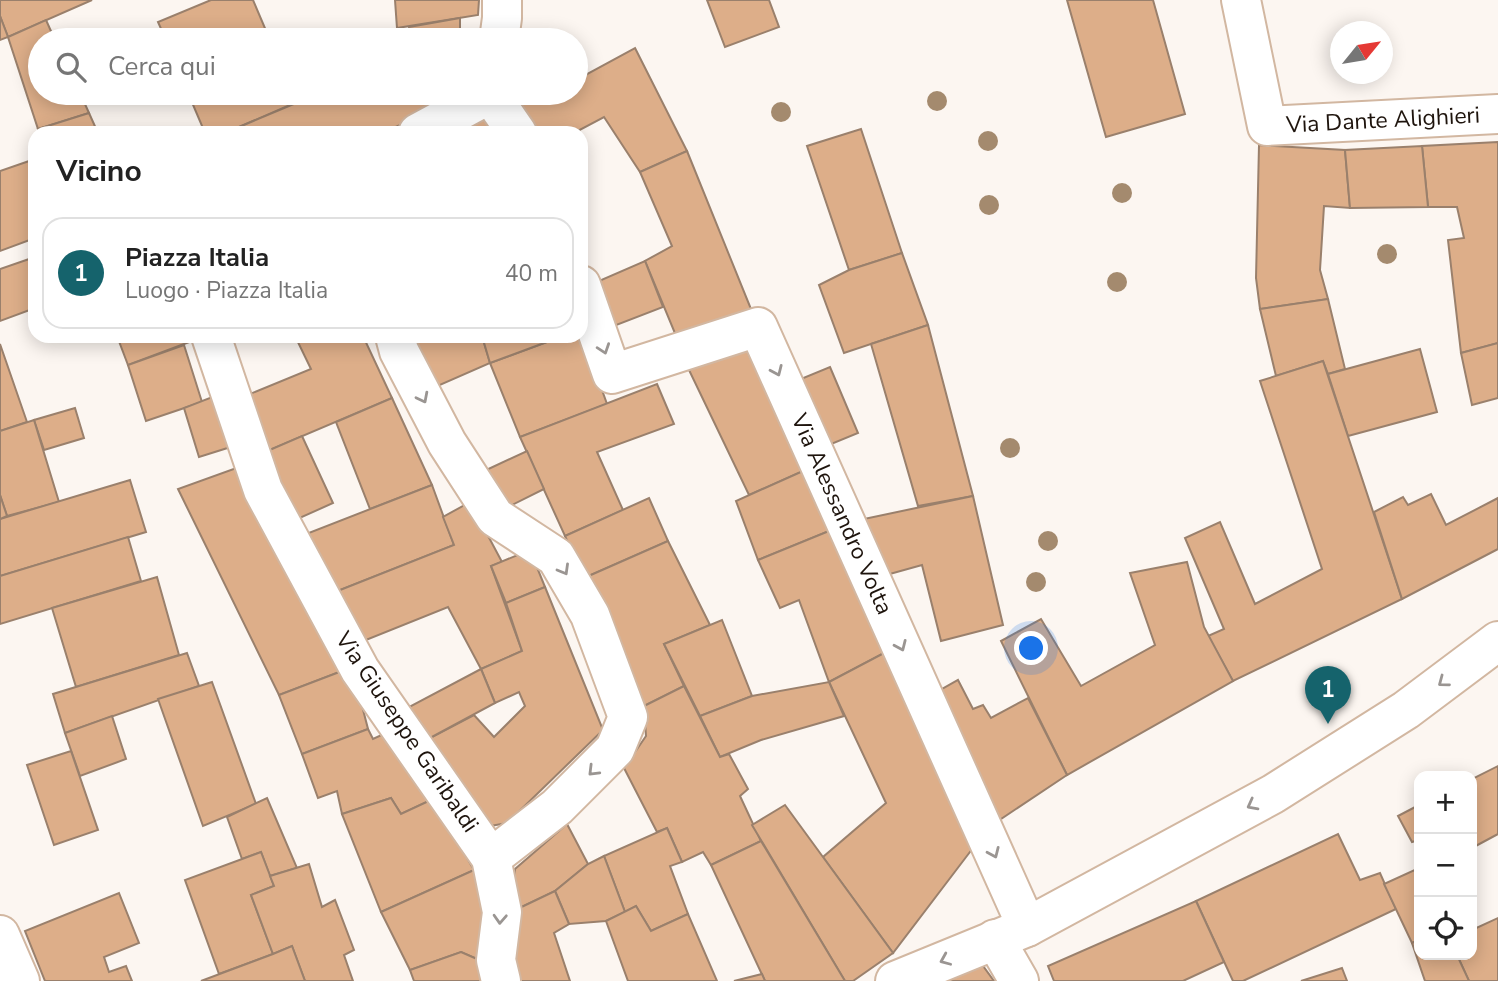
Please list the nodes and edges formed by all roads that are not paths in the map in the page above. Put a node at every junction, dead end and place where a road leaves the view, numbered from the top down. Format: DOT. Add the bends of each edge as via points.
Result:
graph roads {
  1 [pos="502,0"];
  2 [pos="1241,0"];
  3 [pos="501,28"];
  4 [pos="468,105"];
  5 [pos="498,105"];
  6 [pos="1498,114"];
  7 [pos="431,126"];
  8 [pos="512,126"];
  9 [pos="588,305"];
  10 [pos="213,343"];
  11 [pos="396,343"];
  12 [pos="1498,642"];
  13 [pos="491,858"];
  14 [pos="1011,933"];
  15 [pos="0,935"];
  16 [pos="20,981"];
  17 [pos="501,981"];
  18 [pos="895,981"];
  19 [pos="1019,981"];
  1 -- 3 [label="street"];
  2 -- 6 [label="street, Via Dante Alighieri" via="1268,126"];
  4 -- 7 [label="street"];
  5 -- 8 [label="street"];
  9 -- 14 [label="street, Via Alessandro Volta, one-way" via="612,374 758,327"];
  10 -- 13 [label="street, Via Giuseppe Garibaldi" via="269,502 360,670"];
  11 -- 13 [label="street, one-way" via="447,443 495,517 556,556 590,615 628,716 615,749 557,807"];
  12 -- 14 [label="street, one-way" via="1406,710 1273,794"];
  13 -- 17 [label="street, Via Giuseppe Garibaldi, one-way" via="502,912 496,960"];
  14 -- 18 [label="street, one-way"];
  14 -- 19 [label="street"];
  15 -- 16 [label="street"];
}
